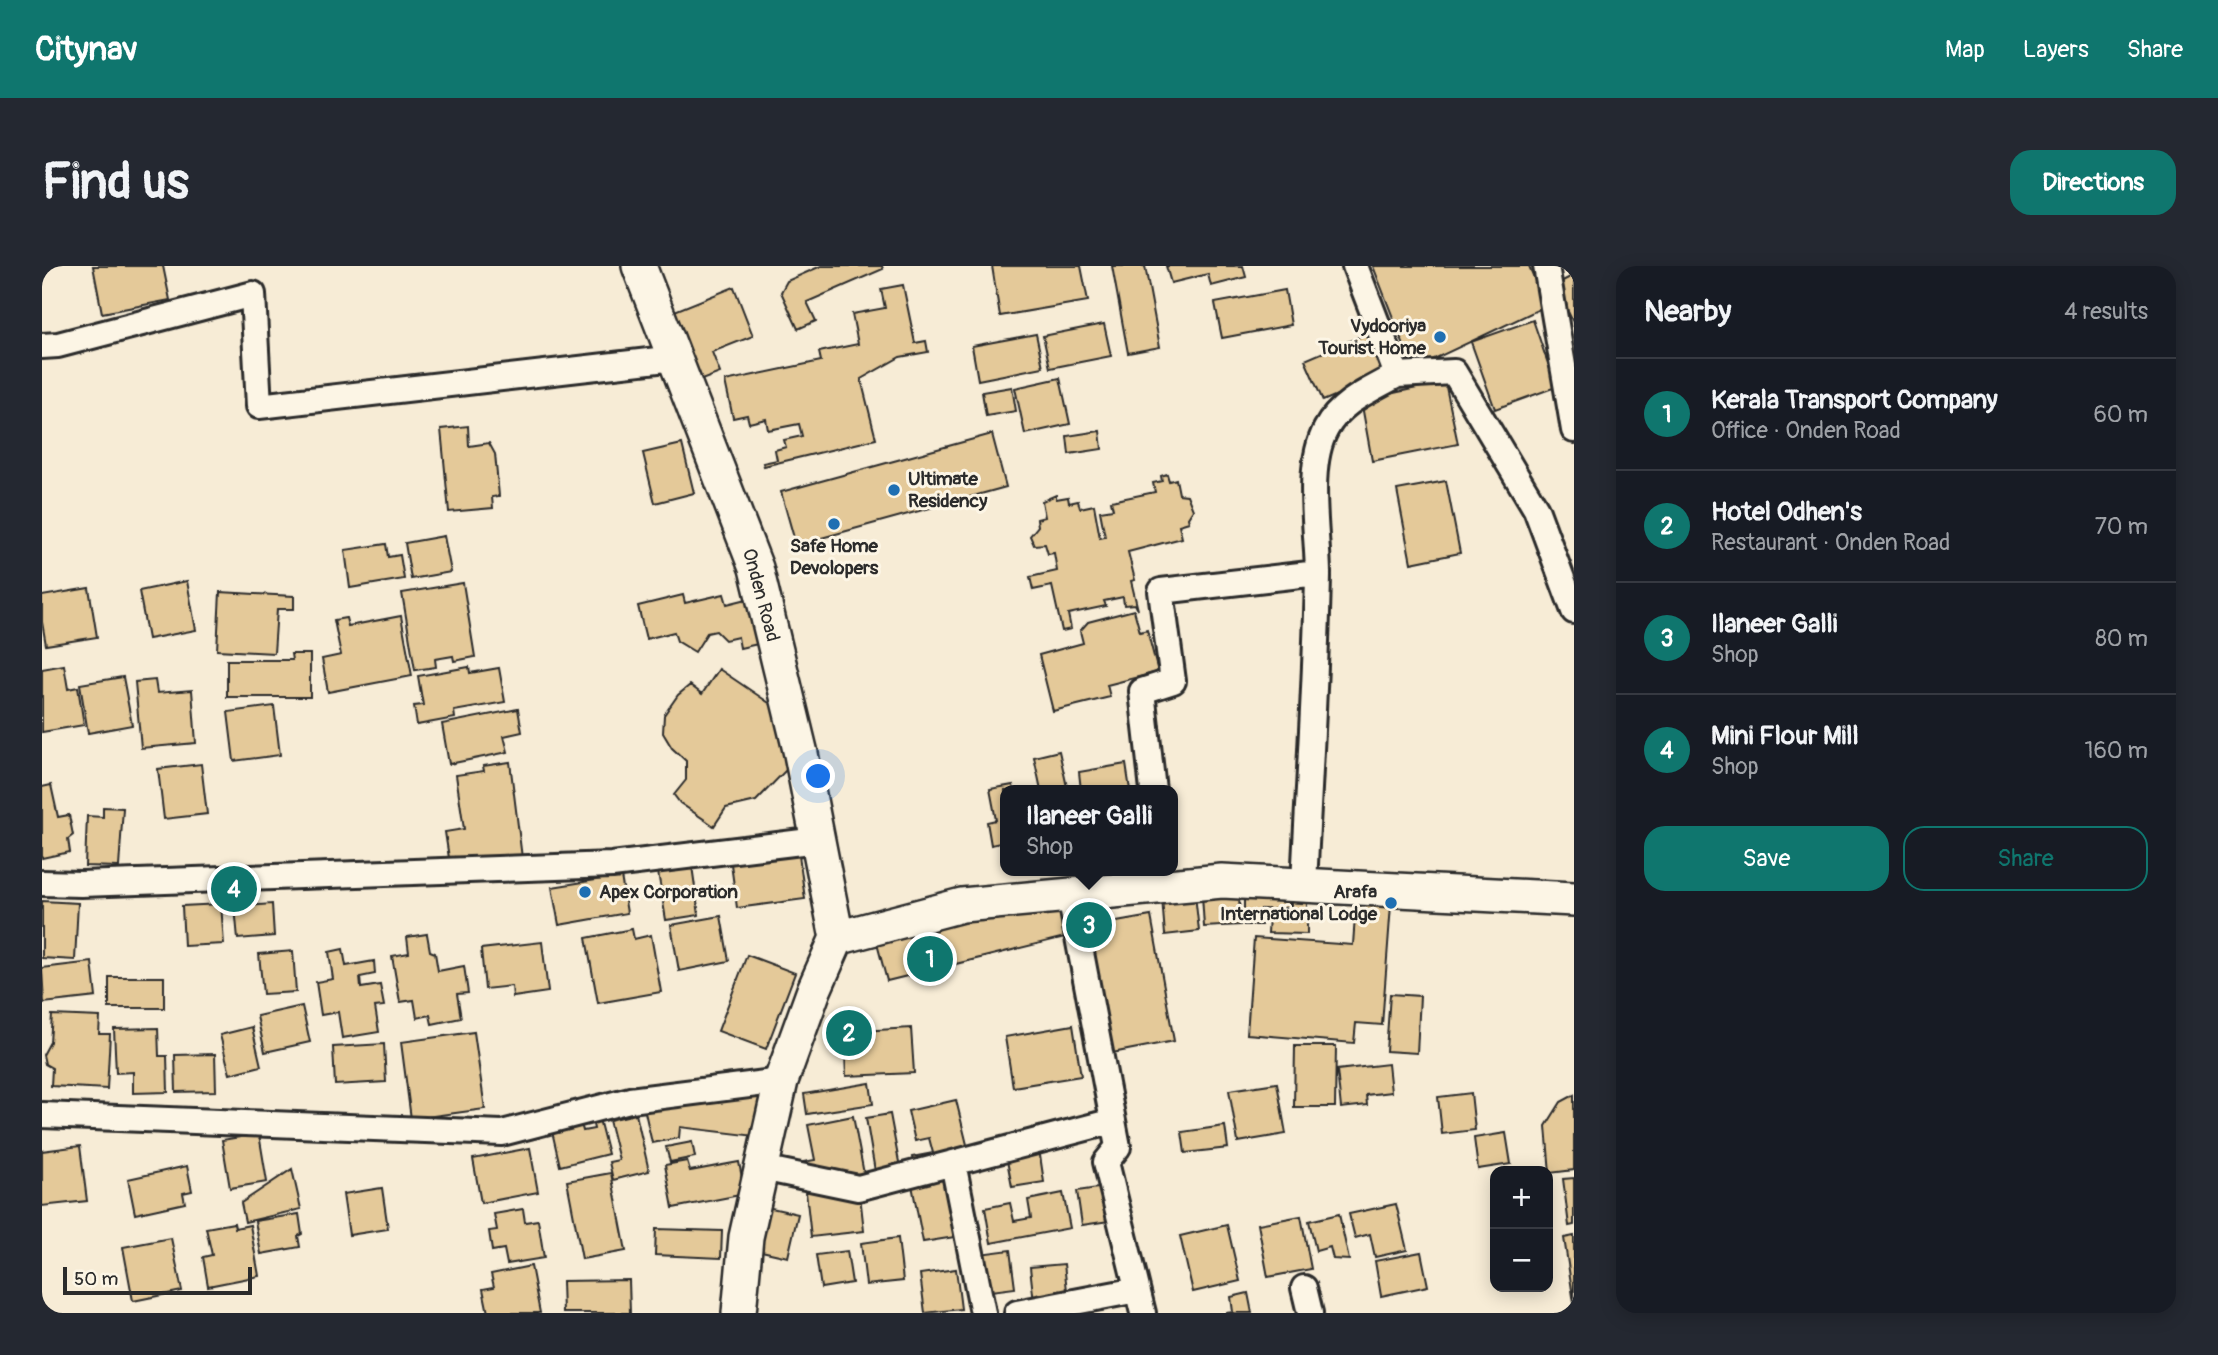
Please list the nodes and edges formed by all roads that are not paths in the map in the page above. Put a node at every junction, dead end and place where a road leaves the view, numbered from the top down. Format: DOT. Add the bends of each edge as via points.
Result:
graph roads {
  1 [pos="639,266"];
  2 [pos="1355,266"];
  3 [pos="1546,266"];
  4 [pos="42,346"];
  5 [pos="675,358"];
  6 [pos="1397,375"];
  7 [pos="1574,430"];
  8 [pos="1318,573"];
  9 [pos="1574,611"];
  10 [pos="1152,785"];
  11 [pos="818,840"];
  12 [pos="1171,878"];
  13 [pos="42,883"];
  14 [pos="1304,884"];
  15 [pos="1070,895"];
  16 [pos="1574,899"];
  17 [pos="837,938"];
  18 [pos="781,1082"];
  19 [pos="42,1115"];
  20 [pos="1113,1121"];
  21 [pos="953,1163"];
  22 [pos="762,1168"];
  23 [pos="1304,1288"];
  24 [pos="1140,1301"];
  25 [pos="739,1313"];
  26 [pos="983,1313"];
  27 [pos="1017,1313"];
  28 [pos="1310,1313"];
  1 -- 5 [label="street, Onden Road"];
  2 -- 6 [label="street"];
  3 -- 7 [label="street"];
  4 -- 5 [label="street" via="253,294 259,406"];
  5 -- 11 [label="street, Onden Road" via="756,568"];
  6 -- 8 [label="street" via="1349,401 1325,430 1314,492"];
  6 -- 9 [label="street" via="1454,372 1536,509"];
  8 -- 10 [label="street" via="1161,591 1173,681 1142,691"];
  8 -- 14 [label="street"];
  11 -- 13 [label="street" via="612,865"];
  11 -- 17 [label="street, Onden Road"];
  12 -- 14 [label="street"];
  12 -- 15 [label="street"];
  14 -- 16 [label="street"];
  15 -- 17 [label="street" via="962,905"];
  15 -- 20 [label="street"];
  17 -- 18 [label="street"];
  18 -- 19 [label="street" via="630,1100 502,1133"];
  18 -- 22 [label="street"];
  20 -- 21 [label="street"];
  20 -- 24 [label="street" via="1118,1147 1106,1163"];
  21 -- 22 [label="street" via="858,1188"];
  21 -- 26 [label="street"];
  22 -- 25 [label="street" via="746,1237"];
  23 -- 28 [label="street"];
  24 -- 27 [label="street"];
}
